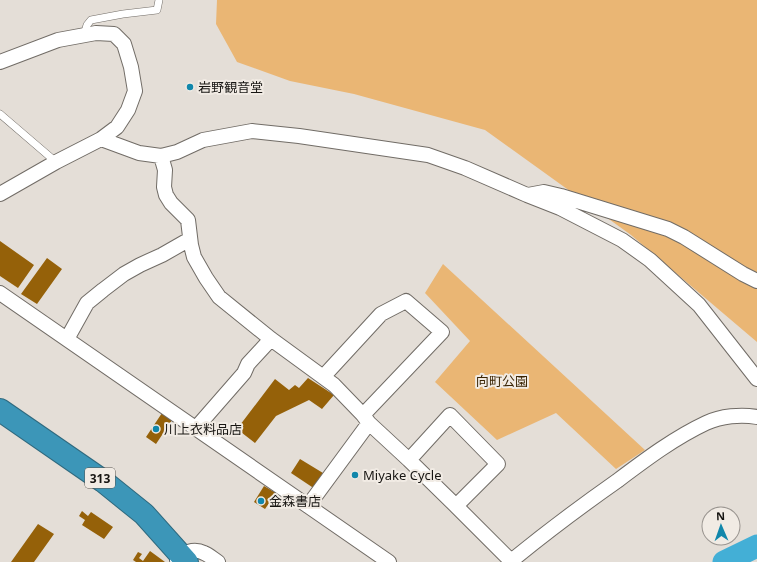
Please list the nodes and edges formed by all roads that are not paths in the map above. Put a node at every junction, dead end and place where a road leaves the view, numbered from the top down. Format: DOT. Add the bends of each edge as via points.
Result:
graph roads {
  1 [pos="159,0"];
  2 [pos="84,34"];
  3 [pos="0,62"];
  4 [pos="0,114"];
  5 [pos="101,139"];
  6 [pos="161,156"];
  7 [pos="56,162"];
  8 [pos="0,194"];
  9 [pos="527,195"];
  10 [pos="190,240"];
  11 [pos="757,281"];
  12 [pos="0,293"];
  13 [pos="67,339"];
  14 [pos="271,339"];
  15 [pos="323,377"];
  16 [pos="757,379"];
  17 [pos="0,410"];
  18 [pos="757,417"];
  19 [pos="366,419"];
  20 [pos="196,428"];
  21 [pos="409,460"];
  22 [pos="308,506"];
  23 [pos="456,506"];
  24 [pos="181,560"];
  25 [pos="218,562"];
  26 [pos="389,562"];
  27 [pos="510,562"];
  1 -- 2 [label="lane" via="157,10 92,20"];
  2 -- 3 [label="street" via="58,40"];
  2 -- 5 [label="street" via="114,34 124,44 135,91 128,110 117,127"];
  4 -- 7 [label="lane"];
  5 -- 6 [label="street" via="139,153"];
  5 -- 7 [label="street"];
  6 -- 9 [label="street" via="203,140 252,131 299,136 428,155"];
  6 -- 10 [label="street" via="165,170 166,195 188,220"];
  7 -- 8 [label="street"];
  9 -- 11 [label="street" via="550,193 668,229"];
  9 -- 16 [label="street" via="560,208 622,240 650,260 699,305"];
  10 -- 13 [label="street" via="124,274 103,290 87,303"];
  10 -- 14 [label="street" via="194,258 219,297"];
  12 -- 13 [label="street"];
  13 -- 20 [label="street"];
  14 -- 15 [label="street"];
  14 -- 20 [label="street"];
  15 -- 19 [label="street"];
  15 -- 19 [label="street" via="381,314 406,301 442,332"];
  17 -- 24 [label="highway, 313" via="109,486 144,514"];
  18 -- 27 [label="street" via="728,417 707,422 686,434 653,454"];
  19 -- 21 [label="street"];
  19 -- 22 [label="street"];
  20 -- 22 [label="street"];
  21 -- 23 [label="street"];
  21 -- 23 [label="street" via="450,415 498,464"];
  22 -- 26 [label="street"];
  23 -- 27 [label="street"];
  24 -- 25 [label="street" via="191,551 203,552"];
}
